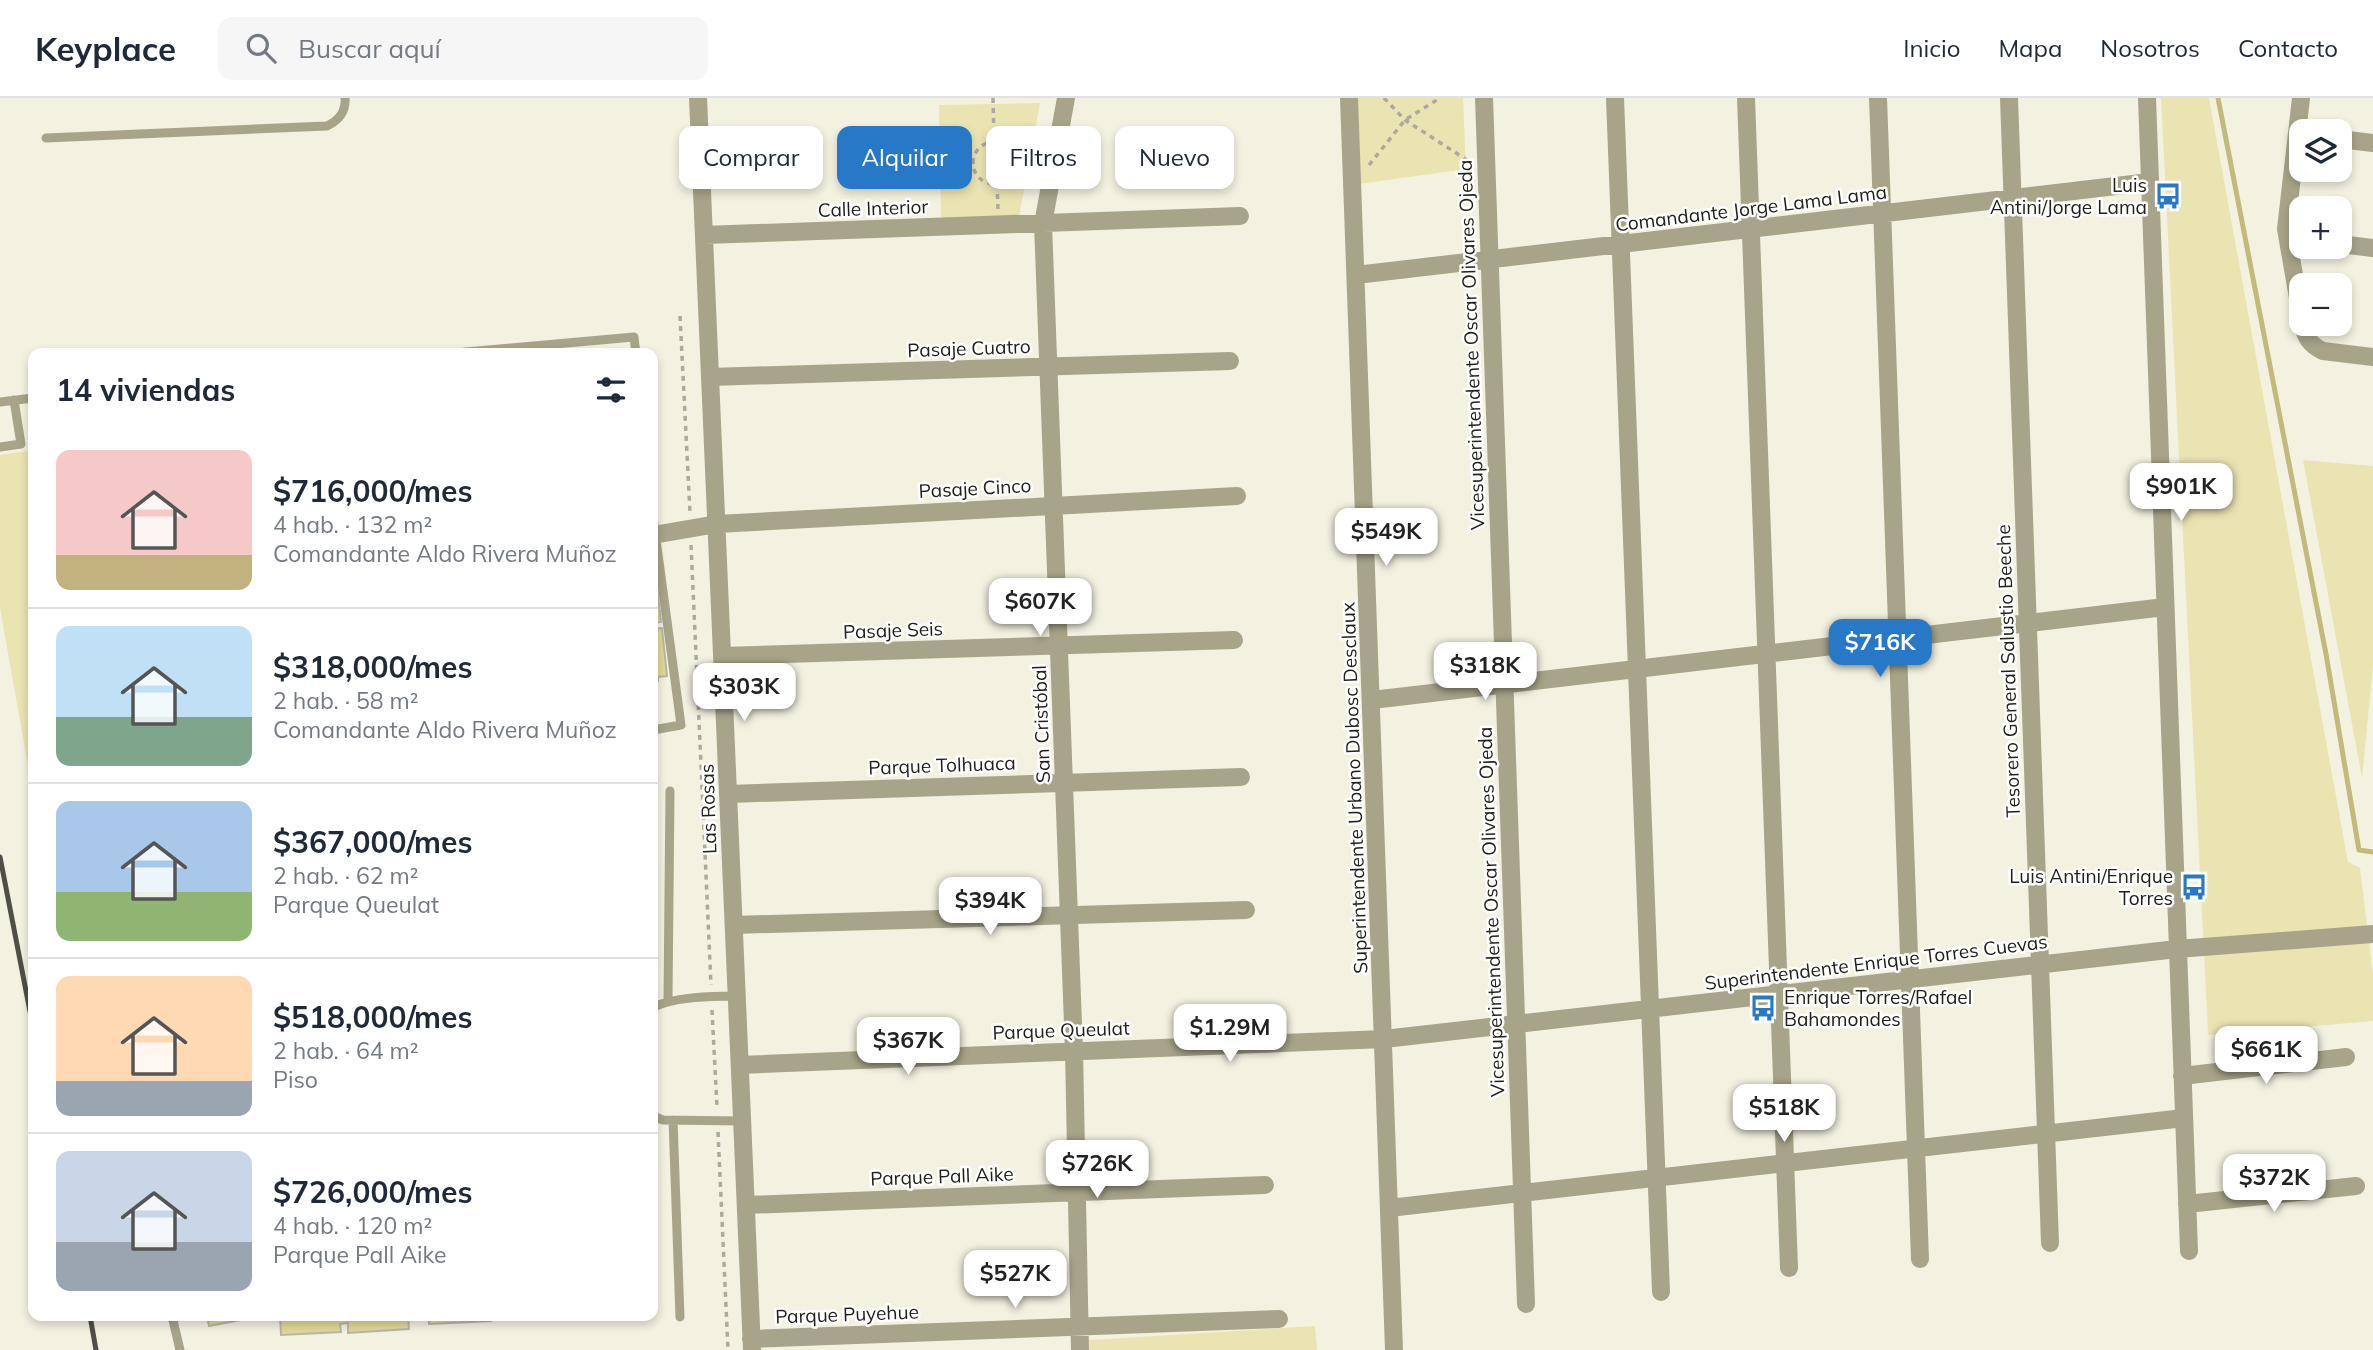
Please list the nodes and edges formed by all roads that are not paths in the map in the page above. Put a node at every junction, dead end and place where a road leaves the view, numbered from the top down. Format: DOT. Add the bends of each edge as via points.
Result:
graph roads {
  1 [pos="345,98"];
  2 [pos="698,98"];
  3 [pos="1066,98"];
  4 [pos="1349,98"];
  5 [pos="1484,98"];
  6 [pos="1615,98"];
  7 [pos="1746,98"];
  8 [pos="1878,98"];
  9 [pos="2009,98"];
  10 [pos="2147,98"];
  11 [pos="2301,98"];
  12 [pos="2300,119"];
  13 [pos="46,138"];
  14 [pos="2352,140"];
  15 [pos="2373,143"];
  16 [pos="2150,182"];
  17 [pos="2013,198"];
  18 [pos="2289,199"];
  19 [pos="1883,213"];
  20 [pos="1240,216"];
  21 [pos="1043,224"];
  22 [pos="2289,226"];
  23 [pos="1751,229"];
  24 [pos="704,235"];
  25 [pos="1621,244"];
  26 [pos="2352,245"];
  27 [pos="2373,248"];
  28 [pos="1489,260"];
  29 [pos="1356,275"];
  30 [pos="2306,336"];
  31 [pos="514,348"];
  32 [pos="635,348"];
  33 [pos="2373,356"];
  34 [pos="1230,361"];
  35 [pos="1049,366"];
  36 [pos="710,377"];
  37 [pos="28,399"];
  38 [pos="14,400"];
  39 [pos="0,402"];
  40 [pos="0,447"];
  41 [pos="1237,496"];
  42 [pos="1054,505"];
  43 [pos="716,524"];
  44 [pos="658,529"];
  45 [pos="658,564"];
  46 [pos="2165,607"];
  47 [pos="2028,623"];
  48 [pos="1898,638"];
  49 [pos="1234,640"];
  50 [pos="1059,646"];
  51 [pos="1766,654"];
  52 [pos="722,656"];
  53 [pos="1637,669"];
  54 [pos="1504,685"];
  55 [pos="1372,700"];
  56 [pos="658,729"];
  57 [pos="1241,777"];
  58 [pos="1064,782"];
  59 [pos="670,790"];
  60 [pos="728,793"];
  61 [pos="1246,910"];
  62 [pos="1069,916"];
  63 [pos="734,925"];
  64 [pos="2373,933"];
  65 [pos="2177,948"];
  66 [pos="2040,964"];
  67 [pos="1910,979"];
  68 [pos="1779,994"];
  69 [pos="737,996"];
  70 [pos="668,1000"];
  71 [pos="658,1005"];
  72 [pos="1650,1009"];
  73 [pos="1516,1024"];
  74 [pos="1384,1039"];
  75 [pos="1074,1051"];
  76 [pos="2346,1057"];
  77 [pos="740,1065"];
  78 [pos="2182,1076"];
  79 [pos="658,1118"];
  80 [pos="2184,1118"];
  81 [pos="673,1120"];
  82 [pos="742,1121"];
  83 [pos="2046,1133"];
  84 [pos="1916,1148"];
  85 [pos="1785,1163"];
  86 [pos="1657,1178"];
  87 [pos="1265,1185"];
  88 [pos="2356,1186"];
  89 [pos="1077,1192"];
  90 [pos="1522,1193"];
  91 [pos="2187,1204"];
  92 [pos="746,1205"];
  93 [pos="1390,1208"];
  94 [pos="2050,1243"];
  95 [pos="2189,1251"];
  96 [pos="1920,1259"];
  97 [pos="1789,1268"];
  98 [pos="1661,1292"];
  99 [pos="1526,1304"];
  100 [pos="680,1317"];
  101 [pos="1279,1319"];
  102 [pos="173,1321"];
  103 [pos="1080,1327"];
  104 [pos="752,1344"];
  105 [pos="180,1350"];
  106 [pos="1080,1350"];
  107 [pos="1394,1350"];
  1 -- 13 [label="lane" via="343,112 327,126"];
  2 -- 24 [label="street, Las Rosas"];
  3 -- 21 [label="street, San Cristóbal"];
  4 -- 29 [label="street, Superintendente Urbano Dubosc Desclaux"];
  5 -- 28 [label="street, Vicesuperintendente Oscar Olivares Ojeda"];
  6 -- 25 [label="street"];
  7 -- 23 [label="street"];
  8 -- 19 [label="street"];
  9 -- 17 [label="street, Tesorero General Salustio Beeche"];
  10 -- 16 [label="street"];
  11 -- 12 [label="street"];
  14 -- 15 [label="street"];
  16 -- 17 [label="street, Comandante Jorge Lama Lama"];
  16 -- 46 [label="street"];
  17 -- 19 [label="street, Comandante Jorge Lama Lama"];
  17 -- 47 [label="street, Tesorero General Salustio Beeche"];
  18 -- 22 [label="street"];
  19 -- 23 [label="street, Comandante Jorge Lama Lama"];
  19 -- 48 [label="street"];
  20 -- 21 [label="street, Calle Interior"];
  21 -- 24 [label="street, Calle Interior"];
  21 -- 35 [label="street, San Cristóbal"];
  23 -- 25 [label="street, Comandante Jorge Lama Lama"];
  23 -- 51 [label="street"];
  24 -- 36 [label="street, Las Rosas"];
  25 -- 28 [label="street, Comandante Jorge Lama Lama"];
  25 -- 53 [label="street"];
  26 -- 27 [label="street"];
  28 -- 29 [label="street, Comandante Jorge Lama Lama"];
  28 -- 54 [label="street, Vicesuperintendente Oscar Olivares Ojeda"];
  29 -- 55 [label="street, Superintendente Urbano Dubosc Desclaux"];
  30 -- 33 [label="street" via="2322,351"];
  31 -- 32 [label="lane" via="634,337"];
  34 -- 35 [label="street, Pasaje Cuatro"];
  35 -- 36 [label="street, Pasaje Cuatro"];
  35 -- 42 [label="street, San Cristóbal"];
  36 -- 43 [label="street, Las Rosas"];
  37 -- 38 [label="lane"];
  38 -- 39 [label="lane"];
  38 -- 40 [label="lane" via="21,444"];
  41 -- 42 [label="street, Pasaje Cinco"];
  42 -- 43 [label="street, Pasaje Cinco"];
  42 -- 50 [label="street, San Cristóbal"];
  43 -- 44 [label="street, Pasaje Cinco"];
  43 -- 52 [label="street, Las Rosas"];
  45 -- 56 [label="lane" via="681,725"];
  46 -- 47 [label="street"];
  46 -- 65 [label="street"];
  47 -- 48 [label="street"];
  47 -- 66 [label="street, Tesorero General Salustio Beeche"];
  48 -- 51 [label="street"];
  48 -- 67 [label="street"];
  49 -- 50 [label="street, Pasaje Seis"];
  50 -- 52 [label="street, Pasaje Seis"];
  50 -- 58 [label="street, San Cristóbal"];
  51 -- 53 [label="street"];
  51 -- 68 [label="street"];
  52 -- 60 [label="street, Las Rosas"];
  53 -- 54 [label="street"];
  53 -- 72 [label="street"];
  54 -- 55 [label="street"];
  54 -- 73 [label="street, Vicesuperintendente Oscar Olivares Ojeda"];
  55 -- 74 [label="street, Superintendente Urbano Dubosc Desclaux"];
  57 -- 58 [label="street, Parque Tolhuaca"];
  58 -- 60 [label="street, Parque Tolhuaca"];
  58 -- 62 [label="street, San Cristóbal"];
  59 -- 70 [label="lane"];
  60 -- 63 [label="street, Las Rosas"];
  61 -- 62 [label="street"];
  62 -- 63 [label="street"];
  62 -- 75 [label="street, San Cristóbal"];
  63 -- 69 [label="street, Las Rosas"];
  64 -- 65 [label="street, Superintendente Enrique Torres Cuevas"];
  65 -- 66 [label="street, Superintendente Enrique Torres Cuevas"];
  65 -- 78 [label="street"];
  66 -- 67 [label="street, Superintendente Enrique Torres Cuevas"];
  66 -- 83 [label="street, Tesorero General Salustio Beeche"];
  67 -- 68 [label="street, Superintendente Enrique Torres Cuevas"];
  67 -- 84 [label="street"];
  68 -- 72 [label="street, Superintendente Enrique Torres Cuevas"];
  68 -- 85 [label="street"];
  69 -- 70 [label="lane"];
  69 -- 77 [label="street, Las Rosas"];
  70 -- 71 [label="lane"];
  72 -- 73 [label="street, Superintendente Enrique Torres Cuevas"];
  72 -- 86 [label="street"];
  73 -- 74 [label="street, Superintendente Enrique Torres Cuevas"];
  73 -- 90 [label="street, Vicesuperintendente Oscar Olivares Ojeda"];
  74 -- 75 [label="street, Parque Queulat"];
  74 -- 93 [label="street, Superintendente Urbano Dubosc Desclaux"];
  75 -- 77 [label="street, Parque Queulat"];
  75 -- 89 [label="street, San Cristóbal"];
  76 -- 78 [label="street"];
  77 -- 82 [label="street, Las Rosas"];
  78 -- 80 [label="street"];
  79 -- 81 [label="lane"];
  80 -- 83 [label="street"];
  80 -- 91 [label="street"];
  81 -- 82 [label="lane"];
  81 -- 100 [label="lane"];
  82 -- 92 [label="street, Las Rosas"];
  83 -- 84 [label="street"];
  83 -- 94 [label="street, Tesorero General Salustio Beeche"];
  84 -- 85 [label="street"];
  84 -- 96 [label="street"];
  85 -- 86 [label="street"];
  85 -- 97 [label="street"];
  86 -- 90 [label="street"];
  86 -- 98 [label="street"];
  87 -- 89 [label="street, Parque Pall Aike"];
  88 -- 91 [label="street"];
  89 -- 92 [label="street, Parque Pall Aike"];
  89 -- 103 [label="street, San Cristóbal"];
  90 -- 93 [label="street"];
  90 -- 99 [label="street, Vicesuperintendente Oscar Olivares Ojeda"];
  91 -- 95 [label="street"];
  92 -- 104 [label="street, Las Rosas"];
  93 -- 107 [label="street, Superintendente Urbano Dubosc Desclaux"];
  101 -- 103 [label="street, Parque Puyehue"];
  102 -- 105 [label="lane"];
  103 -- 104 [label="street, Parque Puyehue"];
  103 -- 106 [label="street, San Cristóbal"];
}
